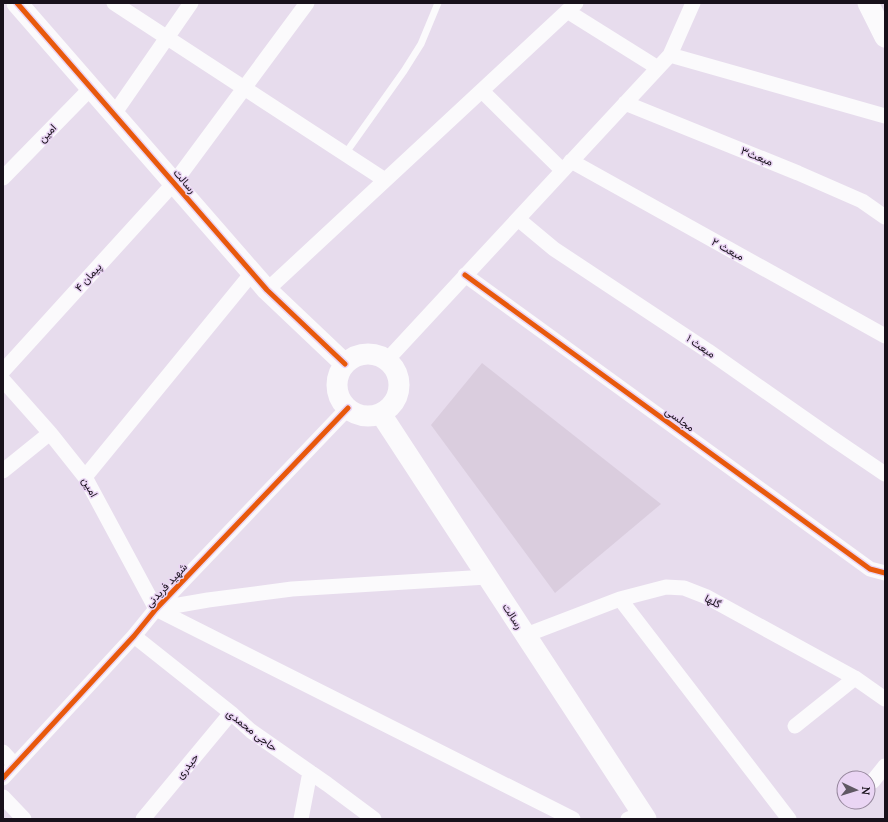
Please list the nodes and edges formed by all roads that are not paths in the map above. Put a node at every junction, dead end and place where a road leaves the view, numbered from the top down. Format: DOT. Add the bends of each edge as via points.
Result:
graph roads {
  1 [pos="18,3"];
  2 [pos="114,3"];
  3 [pos="191,3"];
  4 [pos="307,3"];
  5 [pos="438,3"];
  6 [pos="693,3"];
  7 [pos="572,7"];
  8 [pos="875,8"];
  9 [pos="167,37"];
  10 [pos="885,37"];
  11 [pos="670,55"];
  12 [pos="658,68"];
  13 [pos="91,88"];
  14 [pos="245,88"];
  15 [pos="482,90"];
  16 [pos="625,103"];
  17 [pos="114,114"];
  18 [pos="885,116"];
  19 [pos="345,154"];
  20 [pos="566,166"];
  21 [pos="3,178"];
  22 [pos="385,180"];
  23 [pos="174,183"];
  24 [pos="885,217"];
  25 [pos="518,219"];
  26 [pos="252,273"];
  27 [pos="465,275"];
  28 [pos="267,290"];
  29 [pos="885,336"];
  30 [pos="387,360"];
  31 [pos="345,364"];
  32 [pos="3,371"];
  33 [pos="3,380"];
  34 [pos="348,408"];
  35 [pos="381,414"];
  36 [pos="50,433"];
  37 [pos="3,471"];
  38 [pos="885,474"];
  39 [pos="85,477"];
  40 [pos="885,573"];
  41 [pos="487,577"];
  42 [pos="620,599"];
  43 [pos="156,609"];
  44 [pos="526,635"];
  45 [pos="134,636"];
  46 [pos="855,678"];
  47 [pos="885,699"];
  48 [pos="231,713"];
  49 [pos="795,726"];
  50 [pos="3,752"];
  51 [pos="15,766"];
  52 [pos="885,766"];
  53 [pos="310,772"];
  54 [pos="876,777"];
  55 [pos="3,778"];
  56 [pos="3,797"];
  57 [pos="639,817"];
  58 [pos="24,819"];
  59 [pos="143,819"];
  60 [pos="301,819"];
  61 [pos="374,819"];
  62 [pos="573,819"];
  63 [pos="789,819"];
  1 -- 13 [label="street, رسالت"];
  2 -- 9 [label="street"];
  3 -- 9 [label="street"];
  4 -- 14 [label="street, پیمان ۴"];
  5 -- 19 [label="lane" via="421,44"];
  6 -- 11 [label="street"];
  7 -- 12 [label="street"];
  7 -- 15 [label="street"];
  8 -- 10 [label="street"];
  9 -- 14 [label="street"];
  9 -- 17 [label="street"];
  11 -- 12 [label="street"];
  11 -- 18 [label="street"];
  12 -- 16 [label="street"];
  13 -- 17 [label="street, رسالت"];
  13 -- 21 [label="street, امین"];
  14 -- 19 [label="street"];
  14 -- 23 [label="street, پیمان ۴"];
  15 -- 20 [label="street, مبعث ۲"];
  15 -- 22 [label="street"];
  16 -- 20 [label="street"];
  16 -- 24 [label="street, مبعث۳" via="798,172 862,201"];
  17 -- 23 [label="street, رسالت"];
  19 -- 22 [label="street"];
  20 -- 25 [label="street"];
  20 -- 29 [label="street, مبعث ۲"];
  22 -- 28 [label="street"];
  23 -- 26 [label="street, رسالت"];
  23 -- 32 [label="street, پیمان ۴"];
  25 -- 27 [label="street"];
  25 -- 38 [label="street, مبعث ۱" via="554,249 708,351"];
  26 -- 28 [label="street, رسالت"];
  26 -- 39 [label="street"];
  27 -- 30 [label="street"];
  27 -- 40 [label="street, مجلسی" via="870,569"];
  28 -- 31 [label="street, رسالت"];
  30 -- 31 [label="street" via="379,355 365,354 352,358"];
  30 -- 35 [label="street" via="395,368 400,389 390,408"];
  31 -- 34 [label="street" via="340,372 338,387 341,401"];
  33 -- 36 [label="street, امین"];
  34 -- 35 [label="street" via="363,416"];
  34 -- 43 [label="street, شهید فریدنی"];
  35 -- 41 [label="street, رسالت"];
  36 -- 37 [label="street"];
  36 -- 39 [label="street, امین"];
  39 -- 43 [label="street, امین"];
  41 -- 43 [label="street" via="292,589"];
  41 -- 44 [label="street, رسالت"];
  42 -- 44 [label="street, گلها"];
  42 -- 46 [label="street, گلها" via="666,587 684,588 707,597"];
  42 -- 63 [label="street"];
  43 -- 45 [label="street, شهید فریدنی"];
  43 -- 62 [label="street"];
  44 -- 57 [label="street, رسالت"];
  45 -- 48 [label="street, حاجی محمدی"];
  45 -- 51 [label="street, شهید فریدنی"];
  46 -- 47 [label="street, گلها"];
  46 -- 49 [label="street"];
  48 -- 53 [label="street, حاجی محمدی" via="251,732"];
  48 -- 59 [label="street, حیدری"];
  50 -- 51 [label="street"];
  51 -- 55 [label="street, شهید فریدنی"];
  52 -- 54 [label="street"];
  53 -- 60 [label="street"];
  53 -- 61 [label="street, حاجی محمدی"];
  56 -- 58 [label="street"];
}
